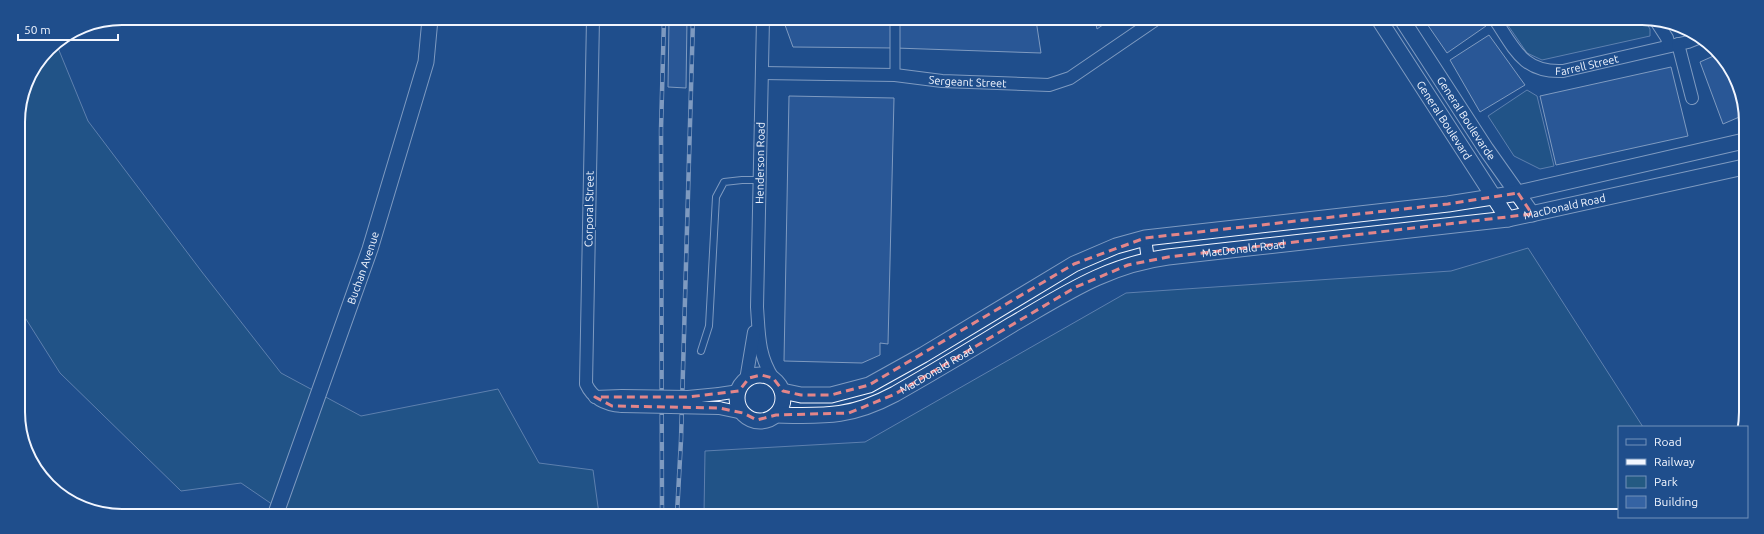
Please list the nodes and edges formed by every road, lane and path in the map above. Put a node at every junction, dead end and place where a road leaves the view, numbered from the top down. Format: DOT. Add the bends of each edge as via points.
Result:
graph roads {
  1 [pos="429,25"];
  2 [pos="593,25"];
  3 [pos="763,25"];
  4 [pos="895,25"];
  5 [pos="1148,25"];
  6 [pos="1383,25"];
  7 [pos="1405,25"];
  8 [pos="1499,25"];
  9 [pos="1659,27"];
  10 [pos="1693,39"];
  11 [pos="1674,45"];
  12 [pos="762,73"];
  13 [pos="895,76"];
  14 [pos="1692,98"];
  15 [pos="1739,142"];
  16 [pos="1739,168"];
  17 [pos="760,180"];
  18 [pos="1518,193"];
  19 [pos="1495,197"];
  20 [pos="1532,214"];
  21 [pos="1508,219"];
  22 [pos="1145,238"];
  23 [pos="1148,260"];
  24 [pos="757,307"];
  25 [pos="701,352"];
  26 [pos="773,378"];
  27 [pos="742,385"];
  28 [pos="782,391"];
  29 [pos="622,401"];
  30 [pos="743,413"];
  31 [pos="776,415"];
  32 [pos="277,509"];
  1 -- 32 [label="street, Buchan Avenue" via="426,62 420,85 370,249"];
  2 -- 29 [label="street, Corporal Street" via="586,384 595,397"];
  3 -- 12 [label="street, Henderson Road"];
  4 -- 13 [label="street"];
  5 -- 13 [label="street, Sergeant Street" via="1070,78 1054,84 942,81"];
  6 -- 19 [label="street, General Boulevard"];
  7 -- 18 [label="street, General Boulevarde"];
  8 -- 11 [label="street, Farrell Street" via="1519,55 1535,68 1549,72"];
  9 -- 11 [label="street"];
  10 -- 11 [label="street, Farrell Street"];
  11 -- 14 [label="street"];
  12 -- 13 [label="street, Sergeant Street"];
  12 -- 17 [label="street, Henderson Road"];
  15 -- 18 [label="street, MacDonald Road"];
  16 -- 20 [label="street, MacDonald Road"];
  17 -- 24 [label="street, Henderson Road"];
  17 -- 25 [label="lane" via="724,182 716,197 709,326"];
  18 -- 19 [label="street, MacDonald Road"];
  18 -- 20 [label="street, General Boulevarde"];
  19 -- 21 [label="street, General Boulevard"];
  19 -- 22 [label="street, MacDonald Road"];
  20 -- 21 [label="street, MacDonald Road"];
  21 -- 23 [label="street, MacDonald Road"];
  22 -- 23 [label="street"];
  22 -- 28 [label="street, MacDonald Road" via="1116,246 1074,264 869,385 831,395"];
  23 -- 31 [label="street, MacDonald Road" via="1112,270 1082,284 896,394 866,408 834,415"];
  24 -- 26 [label="street, Henderson Road" via="761,353"];
  24 -- 27 [label="street, Henderson Road"];
  26 -- 27 [label="street" via="753,376"];
  26 -- 28 [label="street"];
  27 -- 29 [label="street, bridge" via="719,394"];
  27 -- 30 [label="street" via="738,400"];
  28 -- 31 [label="street" via="782,404"];
  29 -- 30 [label="street, bridge" via="719,408"];
  30 -- 31 [label="street" via="756,420 767,420"];
}
